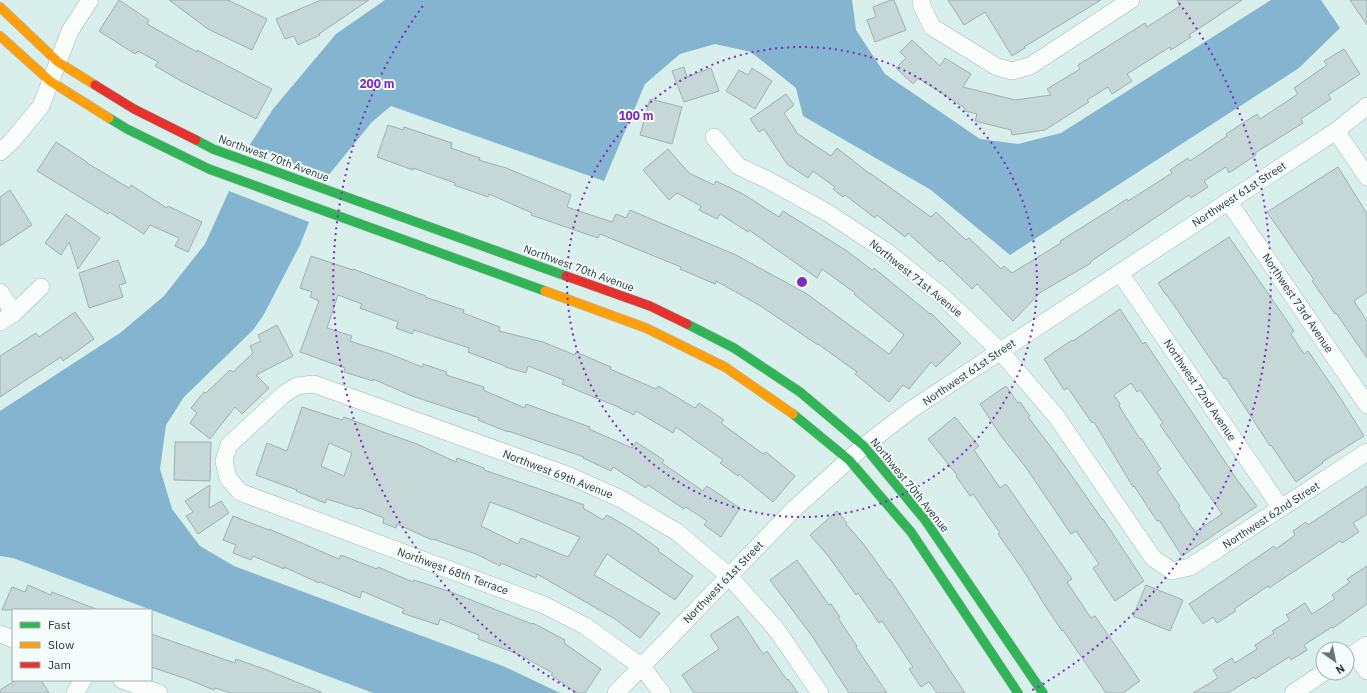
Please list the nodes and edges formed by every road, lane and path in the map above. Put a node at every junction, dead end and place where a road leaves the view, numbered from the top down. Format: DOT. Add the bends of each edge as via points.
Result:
graph roads {
  1 [pos="90,0"];
  2 [pos="921,0"];
  3 [pos="1131,0"];
  4 [pos="0,6"];
  5 [pos="0,36"];
  6 [pos="58,62"];
  7 [pos="50,81"];
  8 [pos="1367,106"];
  9 [pos="1336,131"];
  10 [pos="714,137"];
  11 [pos="0,152"];
  12 [pos="1367,177"];
  13 [pos="1228,201"];
  14 [pos="1120,273"];
  15 [pos="41,287"];
  16 [pos="0,292"];
  17 [pos="14,313"];
  18 [pos="0,322"];
  19 [pos="1000,351"];
  20 [pos="297,386"];
  21 [pos="1367,405"];
  22 [pos="864,446"];
  23 [pos="1367,452"];
  24 [pos="849,460"];
  25 [pos="1281,508"];
  26 [pos="1172,571"];
  27 [pos="729,576"];
  28 [pos="0,634"];
  29 [pos="12,639"];
  30 [pos="1356,652"];
  31 [pos="642,667"];
  32 [pos="1367,671"];
  33 [pos="1315,678"];
  34 [pos="82,681"];
  35 [pos="125,681"];
  36 [pos="76,693"];
  37 [pos="159,693"];
  38 [pos="616,693"];
  39 [pos="662,693"];
  40 [pos="820,693"];
  41 [pos="1018,693"];
  42 [pos="1043,693"];
  43 [pos="1292,693"];
  1 -- 6 [label="street" via="70,31"];
  2 -- 3 [label="street" via="932,26 998,67 1012,71 1030,66"];
  4 -- 6 [label="street, Northwest 70th Avenue"];
  5 -- 7 [label="street"];
  6 -- 7 [label="street"];
  6 -- 22 [label="street, Northwest 70th Avenue" via="134,109 213,149 650,306 741,353 800,392"];
  7 -- 11 [label="street" via="41,106"];
  7 -- 24 [label="street" via="127,129 209,169 646,328 725,367 788,410"];
  8 -- 9 [label="street, Northwest 61st Street"];
  9 -- 12 [label="street"];
  9 -- 13 [label="street, Northwest 61st Street"];
  10 -- 19 [label="street, Northwest 71st Avenue" via="738,166 828,213 887,252 942,297"];
  13 -- 14 [label="street, Northwest 61st Street"];
  13 -- 21 [label="street, Northwest 73rd Avenue"];
  14 -- 19 [label="street, Northwest 61st Street"];
  14 -- 25 [label="street, Northwest 72nd Avenue"];
  15 -- 17 [label="street"];
  16 -- 17 [label="street"];
  17 -- 18 [label="street"];
  19 -- 22 [label="street, Northwest 61st Street" via="912,409"];
  19 -- 26 [label="street, Northwest 71st Avenue" via="1056,416 1153,558"];
  20 -- 27 [label="street, Northwest 69th Avenue" via="314,384 570,476 621,498 677,532"];
  20 -- 31 [label="street, Northwest 68th Terrace" via="284,394 230,445 224,461 228,478 240,492 544,605 585,626"];
  22 -- 24 [label="street, Northwest 61st Street"];
  22 -- 42 [label="street, Northwest 70th Avenue" via="925,520"];
  23 -- 25 [label="street, Northwest 62nd Street"];
  24 -- 27 [label="street, Northwest 61st Street" via="795,508"];
  24 -- 41 [label="street" via="911,532"];
  25 -- 26 [label="street, Northwest 62nd Street" via="1190,567"];
  27 -- 31 [label="street, Northwest 61st Street"];
  27 -- 40 [label="street, Northwest 69th Avenue" via="776,629"];
  28 -- 29 [label="street"];
  30 -- 32 [label="street"];
  31 -- 38 [label="street, Northwest 61st Street"];
  31 -- 39 [label="street, Northwest 68th Terrace"];
  33 -- 43 [label="street"];
  34 -- 36 [label="street"];
  35 -- 37 [label="street"];
}
